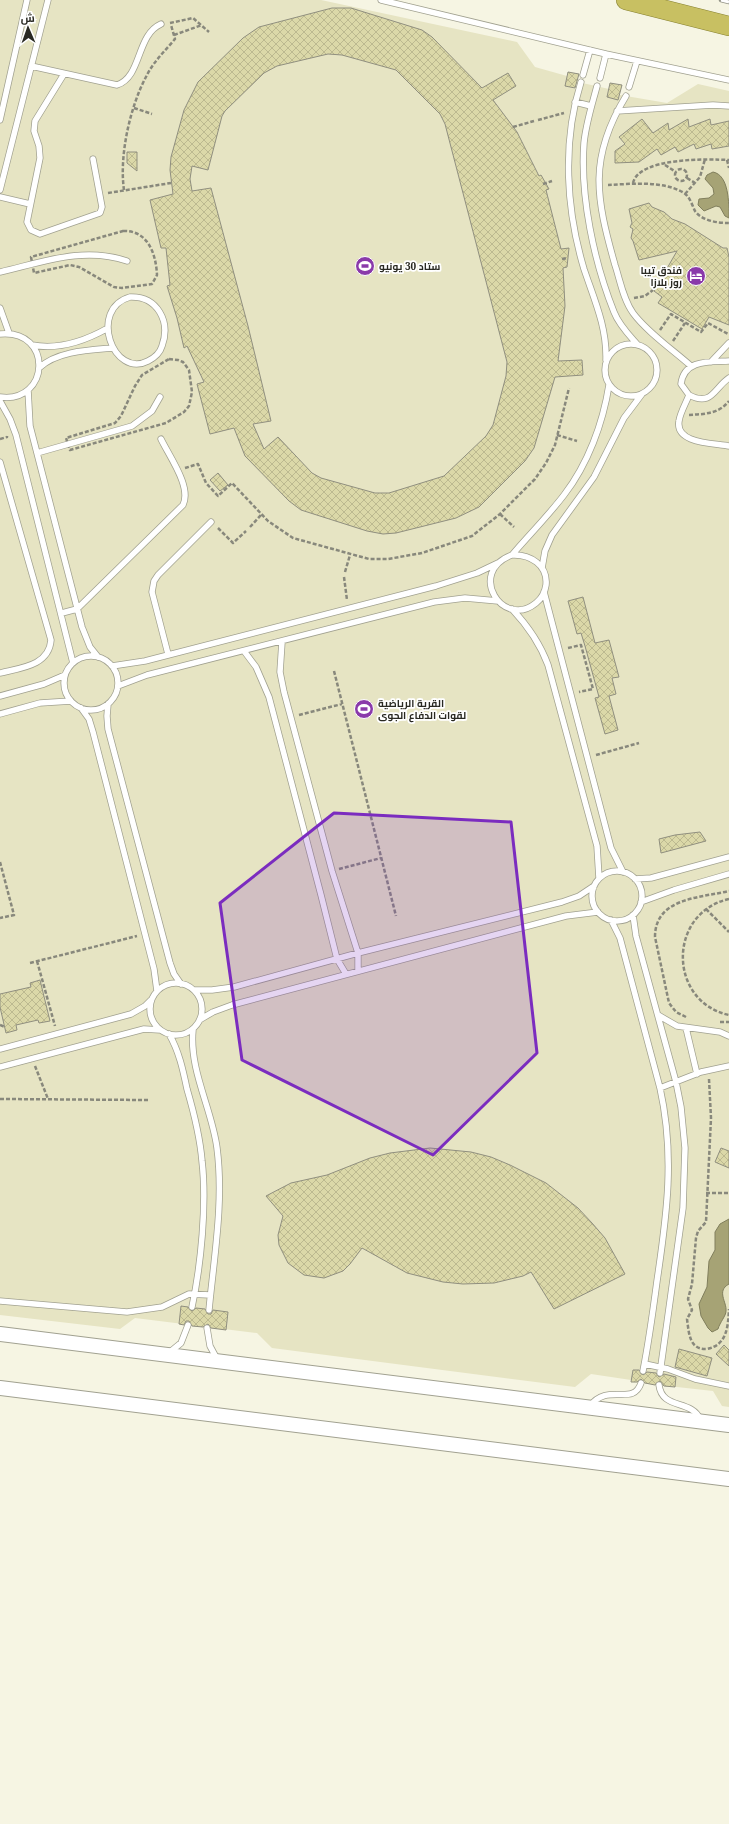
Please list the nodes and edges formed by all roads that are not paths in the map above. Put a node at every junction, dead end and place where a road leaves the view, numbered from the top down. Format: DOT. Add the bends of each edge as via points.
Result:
graph roads {
  1 [pos="27,0"];
  2 [pos="48,0"];
  3 [pos="381,0"];
  4 [pos="626,0"];
  5 [pos="161,24"];
  6 [pos="729,26"];
  7 [pos="590,50"];
  8 [pos="606,54"];
  9 [pos="637,60"];
  10 [pos="31,66"];
  11 [pos="64,74"];
  12 [pos="583,75"];
  13 [pos="600,78"];
  14 [pos="729,80"];
  15 [pos="581,82"];
  16 [pos="597,86"];
  17 [pos="629,87"];
  18 [pos="626,96"];
  19 [pos="575,102"];
  20 [pos="591,106"];
  21 [pos="729,106"];
  22 [pos="617,111"];
  23 [pos="1,114"];
  24 [pos="0,120"];
  25 [pos="93,159"];
  26 [pos="0,190"];
  27 [pos="0,197"];
  28 [pos="30,204"];
  29 [pos="128,261"];
  30 [pos="0,272"];
  31 [pos="0,308"];
  32 [pos="108,328"];
  33 [pos="9,333"];
  34 [pos="0,334"];
  35 [pos="729,343"];
  36 [pos="638,344"];
  37 [pos="32,345"];
  38 [pos="113,348"];
  39 [pos="606,360"];
  40 [pos="729,361"];
  41 [pos="711,362"];
  42 [pos="691,366"];
  43 [pos="40,368"];
  44 [pos="729,378"];
  45 [pos="609,385"];
  46 [pos="28,390"];
  47 [pos="642,394"];
  48 [pos="689,395"];
  49 [pos="0,397"];
  50 [pos="160,397"];
  51 [pos="0,402"];
  52 [pos="161,439"];
  53 [pos="729,446"];
  54 [pos="37,453"];
  55 [pos="0,462"];
  56 [pos="211,522"];
  57 [pos="512,555"];
  58 [pos="498,563"];
  59 [pos="542,568"];
  60 [pos="544,592"];
  61 [pos="498,601"];
  62 [pos="77,609"];
  63 [pos="512,609"];
  64 [pos="62,613"];
  65 [pos="282,642"];
  66 [pos="244,651"];
  67 [pos="168,654"];
  68 [pos="98,657"];
  69 [pos="73,663"];
  70 [pos="112,666"];
  71 [pos="0,673"];
  72 [pos="65,675"];
  73 [pos="118,686"];
  74 [pos="0,696"];
  75 [pos="71,701"];
  76 [pos="108,704"];
  77 [pos="81,708"];
  78 [pos="0,714"];
  79 [pos="729,857"];
  80 [pos="623,872"];
  81 [pos="729,874"];
  82 [pos="599,878"];
  83 [pos="635,879"];
  84 [pos="594,886"];
  85 [pos="641,902"];
  86 [pos="598,912"];
  87 [pos="633,915"];
  88 [pos="611,920"];
  89 [pos="358,953"];
  90 [pos="337,959"];
  91 [pos="358,971"];
  92 [pos="346,974"];
  93 [pos="181,984"];
  94 [pos="194,990"];
  95 [pos="157,991"];
  96 [pos="152,1000"];
  97 [pos="657,1015"];
  98 [pos="200,1019"];
  99 [pos="686,1028"];
  100 [pos="160,1030"];
  101 [pos="193,1030"];
  102 [pos="169,1034"];
  103 [pos="729,1036"];
  104 [pos="0,1049"];
  105 [pos="0,1066"];
  106 [pos="729,1066"];
  107 [pos="697,1074"];
  108 [pos="676,1082"];
  109 [pos="660,1088"];
  110 [pos="195,1294"];
  111 [pos="210,1295"];
  112 [pos="0,1301"];
  113 [pos="192,1307"];
  114 [pos="209,1310"];
  115 [pos="188,1325"];
  116 [pos="207,1328"];
  117 [pos="0,1334"];
  118 [pos="166,1355"];
  119 [pos="218,1361"];
  120 [pos="645,1364"];
  121 [pos="661,1366"];
  122 [pos="643,1371"];
  123 [pos="660,1373"];
  124 [pos="641,1383"];
  125 [pos="659,1385"];
  126 [pos="729,1386"];
  127 [pos="0,1388"];
  128 [pos="589,1407"];
  129 [pos="700,1422"];
  130 [pos="729,1425"];
  131 [pos="729,1479"];
  1 -- 23 [label="lane"];
  2 -- 10 [label="lane"];
  3 -- 7 [label="lane"];
  4 -- 6 [label="highway"];
  5 -- 11 [label="lane" via="149,34 128,78 122,84 112,85"];
  7 -- 8 [label="lane"];
  7 -- 12 [label="lane"];
  8 -- 9 [label="lane"];
  8 -- 13 [label="lane"];
  9 -- 14 [label="lane"];
  9 -- 17 [label="lane"];
  10 -- 11 [label="lane"];
  10 -- 26 [label="lane"];
  11 -- 28 [label="lane" via="34,126 40,158"];
  15 -- 19 [label="lane"];
  16 -- 20 [label="lane"];
  18 -- 22 [label="lane"];
  19 -- 20 [label="lane"];
  19 -- 39 [label="lane" via="568,151 573,215 584,268 603,326"];
  20 -- 36 [label="lane" via="585,136 584,174 594,242 614,313"];
  21 -- 22 [label="lane"];
  22 -- 42 [label="lane" via="603,145 599,186 605,228 626,299 636,317"];
  23 -- 24 [label="lane"];
  25 -- 28 [label="lane" via="102,207 98,214 40,234 28,226"];
  27 -- 28 [label="lane"];
  29 -- 30 [label="lane" via="103,255 80,254"];
  31 -- 33 [label="lane"];
  32 -- 37 [label="lane" via="91,337 60,346"];
  32 -- 38 [label="lane"];
  32 -- 38 [label="lane" via="113,308 123,299 130,297 150,301 156,306 162,319 164,341 153,359 133,363 121,358"];
  33 -- 34 [label="lane"];
  33 -- 37 [label="lane" via="20,336"];
  35 -- 41 [label="lane"];
  36 -- 39 [label="lane" via="622,345 610,353"];
  36 -- 47 [label="lane" via="651,353 657,368 654,383"];
  37 -- 43 [label="lane" via="39,358"];
  38 -- 43 [label="lane" via="61,356"];
  39 -- 45 [label="lane" via="605,373"];
  40 -- 41 [label="lane"];
  41 -- 42 [label="lane"];
  42 -- 48 [label="lane" via="684,374 681,384"];
  43 -- 46 [label="lane" via="36,380"];
  44 -- 48 [label="lane" via="708,398"];
  45 -- 47 [label="lane" via="614,391 627,396"];
  45 -- 57 [label="lane" via="600,424 576,476 565,494"];
  46 -- 49 [label="lane" via="18,396"];
  46 -- 54 [label="lane" via="29,417"];
  47 -- 59 [label="lane" via="624,418 594,477 552,535 545,551"];
  48 -- 53 [label="lane" via="679,421 680,431 688,439"];
  50 -- 54 [label="lane" via="152,411 132,426"];
  51 -- 64 [label="lane" via="16,435"];
  52 -- 62 [label="lane" via="186,492 183,505"];
  54 -- 62 [label="lane"];
  55 -- 71 [label="lane" via="51,640 48,652 40,661"];
  56 -- 67 [label="lane" via="154,581 152,592"];
  57 -- 58 [label="lane"];
  57 -- 59 [label="lane" via="529,557"];
  58 -- 61 [label="lane" via="490,582 493,595"];
  58 -- 67 [label="lane" via="448,582"];
  59 -- 60 [label="lane"];
  60 -- 63 [label="lane" via="531,607 522,610"];
  60 -- 80 [label="lane" via="611,848"];
  61 -- 63 [label="lane"];
  61 -- 65 [label="lane" via="476,598 444,600"];
  62 -- 64 [label="lane"];
  62 -- 68 [label="lane" via="86,640"];
  63 -- 82 [label="lane" via="534,635 548,665 597,846"];
  64 -- 69 [label="lane"];
  65 -- 66 [label="lane"];
  65 -- 89 [label="lane" via="280,672 332,871"];
  66 -- 73 [label="lane" via="143,676"];
  66 -- 90 [label="lane" via="256,667 269,697"];
  67 -- 70 [label="lane" via="134,664"];
  68 -- 69 [label="lane" via="85,656"];
  68 -- 70 [label="lane"];
  69 -- 72 [label="lane"];
  70 -- 73 [label="lane" via="116,672"];
  72 -- 74 [label="lane" via="44,684"];
  72 -- 75 [label="lane" via="65,689"];
  73 -- 76 [label="lane"];
  75 -- 77 [label="lane"];
  75 -- 78 [label="lane" via="40,703"];
  76 -- 77 [label="lane" via="98,709"];
  76 -- 93 [label="lane" via="108,729 166,948 172,968"];
  77 -- 95 [label="lane" via="93,732 157,979"];
  79 -- 83 [label="lane" via="651,878"];
  80 -- 82 [label="lane" via="610,872"];
  80 -- 83 [label="lane"];
  81 -- 85 [label="lane"];
  82 -- 84 [label="lane"];
  83 -- 85 [label="lane" via="641,889"];
  84 -- 86 [label="lane" via="592,897"];
  84 -- 89 [label="lane" via="566,901"];
  85 -- 87 [label="lane"];
  86 -- 88 [label="lane"];
  86 -- 91 [label="lane" via="566,916"];
  87 -- 88 [label="lane"];
  87 -- 97 [label="lane"];
  88 -- 109 [label="lane" via="620,938"];
  89 -- 90 [label="lane"];
  89 -- 91 [label="lane"];
  90 -- 92 [label="lane"];
  90 -- 94 [label="lane" via="234,987"];
  91 -- 92 [label="lane"];
  92 -- 98 [label="lane" via="232,1005"];
  93 -- 94 [label="lane"];
  93 -- 95 [label="lane" via="168,985"];
  94 -- 98 [label="lane" via="202,1004"];
  95 -- 96 [label="lane"];
  96 -- 100 [label="lane" via="151,1016"];
  96 -- 104 [label="lane" via="131,1014"];
  97 -- 99 [label="lane" via="672,1024"];
  97 -- 108 [label="lane"];
  98 -- 101 [label="lane"];
  99 -- 103 [label="lane" via="720,1032"];
  99 -- 107 [label="lane"];
  100 -- 102 [label="lane"];
  100 -- 105 [label="lane" via="144,1029"];
  101 -- 102 [label="lane" via="177,1036"];
  101 -- 111 [label="lane" via="193,1054 217,1150 218,1207"];
  102 -- 110 [label="lane" via="181,1062 202,1162 203,1195"];
  106 -- 107 [label="lane"];
  107 -- 108 [label="lane"];
  108 -- 109 [label="lane"];
  108 -- 121 [label="lane" via="684,1129 684,1190"];
  109 -- 120 [label="lane" via="668,1130 669,1189"];
  110 -- 111 [label="lane"];
  110 -- 112 [label="lane" via="183,1296 155,1309 127,1312"];
  110 -- 113 [label="lane"];
  111 -- 114 [label="lane"];
  115 -- 118 [label="lane" via="181,1343"];
  116 -- 119 [label="lane" via="210,1346"];
  117 -- 118 [label="street"];
  118 -- 119 [label="street"];
  119 -- 128 [label="street"];
  120 -- 121 [label="lane"];
  120 -- 122 [label="lane"];
  121 -- 123 [label="lane"];
  121 -- 126 [label="lane" via="695,1379"];
  124 -- 128 [label="lane" via="638,1390 632,1394 603,1395"];
  125 -- 129 [label="lane" via="664,1399 694,1411"];
  127 -- 131 [label="street"];
  128 -- 129 [label="street"];
  129 -- 130 [label="street"];
}
